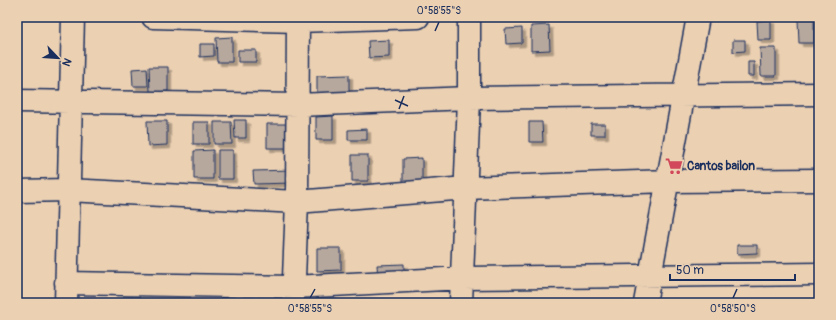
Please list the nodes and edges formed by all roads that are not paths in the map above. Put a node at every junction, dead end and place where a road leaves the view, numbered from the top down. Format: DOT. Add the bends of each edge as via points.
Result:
graph roads {
  1 [pos="73,17"];
  2 [pos="153,17"];
  3 [pos="418,17"];
  4 [pos="469,17"];
  5 [pos="698,17"];
  6 [pos="298,19"];
  7 [pos="819,94"];
  8 [pos="683,95"];
  9 [pos="469,98"];
  10 [pos="17,101"];
  11 [pos="72,103"];
  12 [pos="298,105"];
  13 [pos="819,180"];
  14 [pos="668,181"];
  15 [pos="466,188"];
  16 [pos="68,190"];
  17 [pos="17,191"];
  18 [pos="297,202"];
  19 [pos="819,274"];
  20 [pos="650,276"];
  21 [pos="463,278"];
  22 [pos="66,293"];
  23 [pos="293,295"];
  24 [pos="461,303"];
  25 [pos="645,303"];
  1 -- 11 [label="street"];
  2 -- 6 [label="street"];
  3 -- 6 [label="street"];
  4 -- 9 [label="street"];
  5 -- 8 [label="street"];
  6 -- 12 [label="street"];
  7 -- 8 [label="street"];
  8 -- 9 [label="street"];
  8 -- 14 [label="street"];
  9 -- 12 [label="street"];
  9 -- 15 [label="street"];
  10 -- 11 [label="street"];
  11 -- 12 [label="street"];
  11 -- 16 [label="street"];
  12 -- 18 [label="street"];
  13 -- 14 [label="street"];
  14 -- 15 [label="street"];
  14 -- 20 [label="street"];
  15 -- 18 [label="street"];
  15 -- 21 [label="street"];
  16 -- 17 [label="street"];
  16 -- 18 [label="street"];
  16 -- 22 [label="street"];
  18 -- 23 [label="street"];
  19 -- 20 [label="street"];
  20 -- 21 [label="street"];
  20 -- 25 [label="street"];
  21 -- 23 [label="street"];
  21 -- 24 [label="street"];
  22 -- 23 [label="street"];
}
